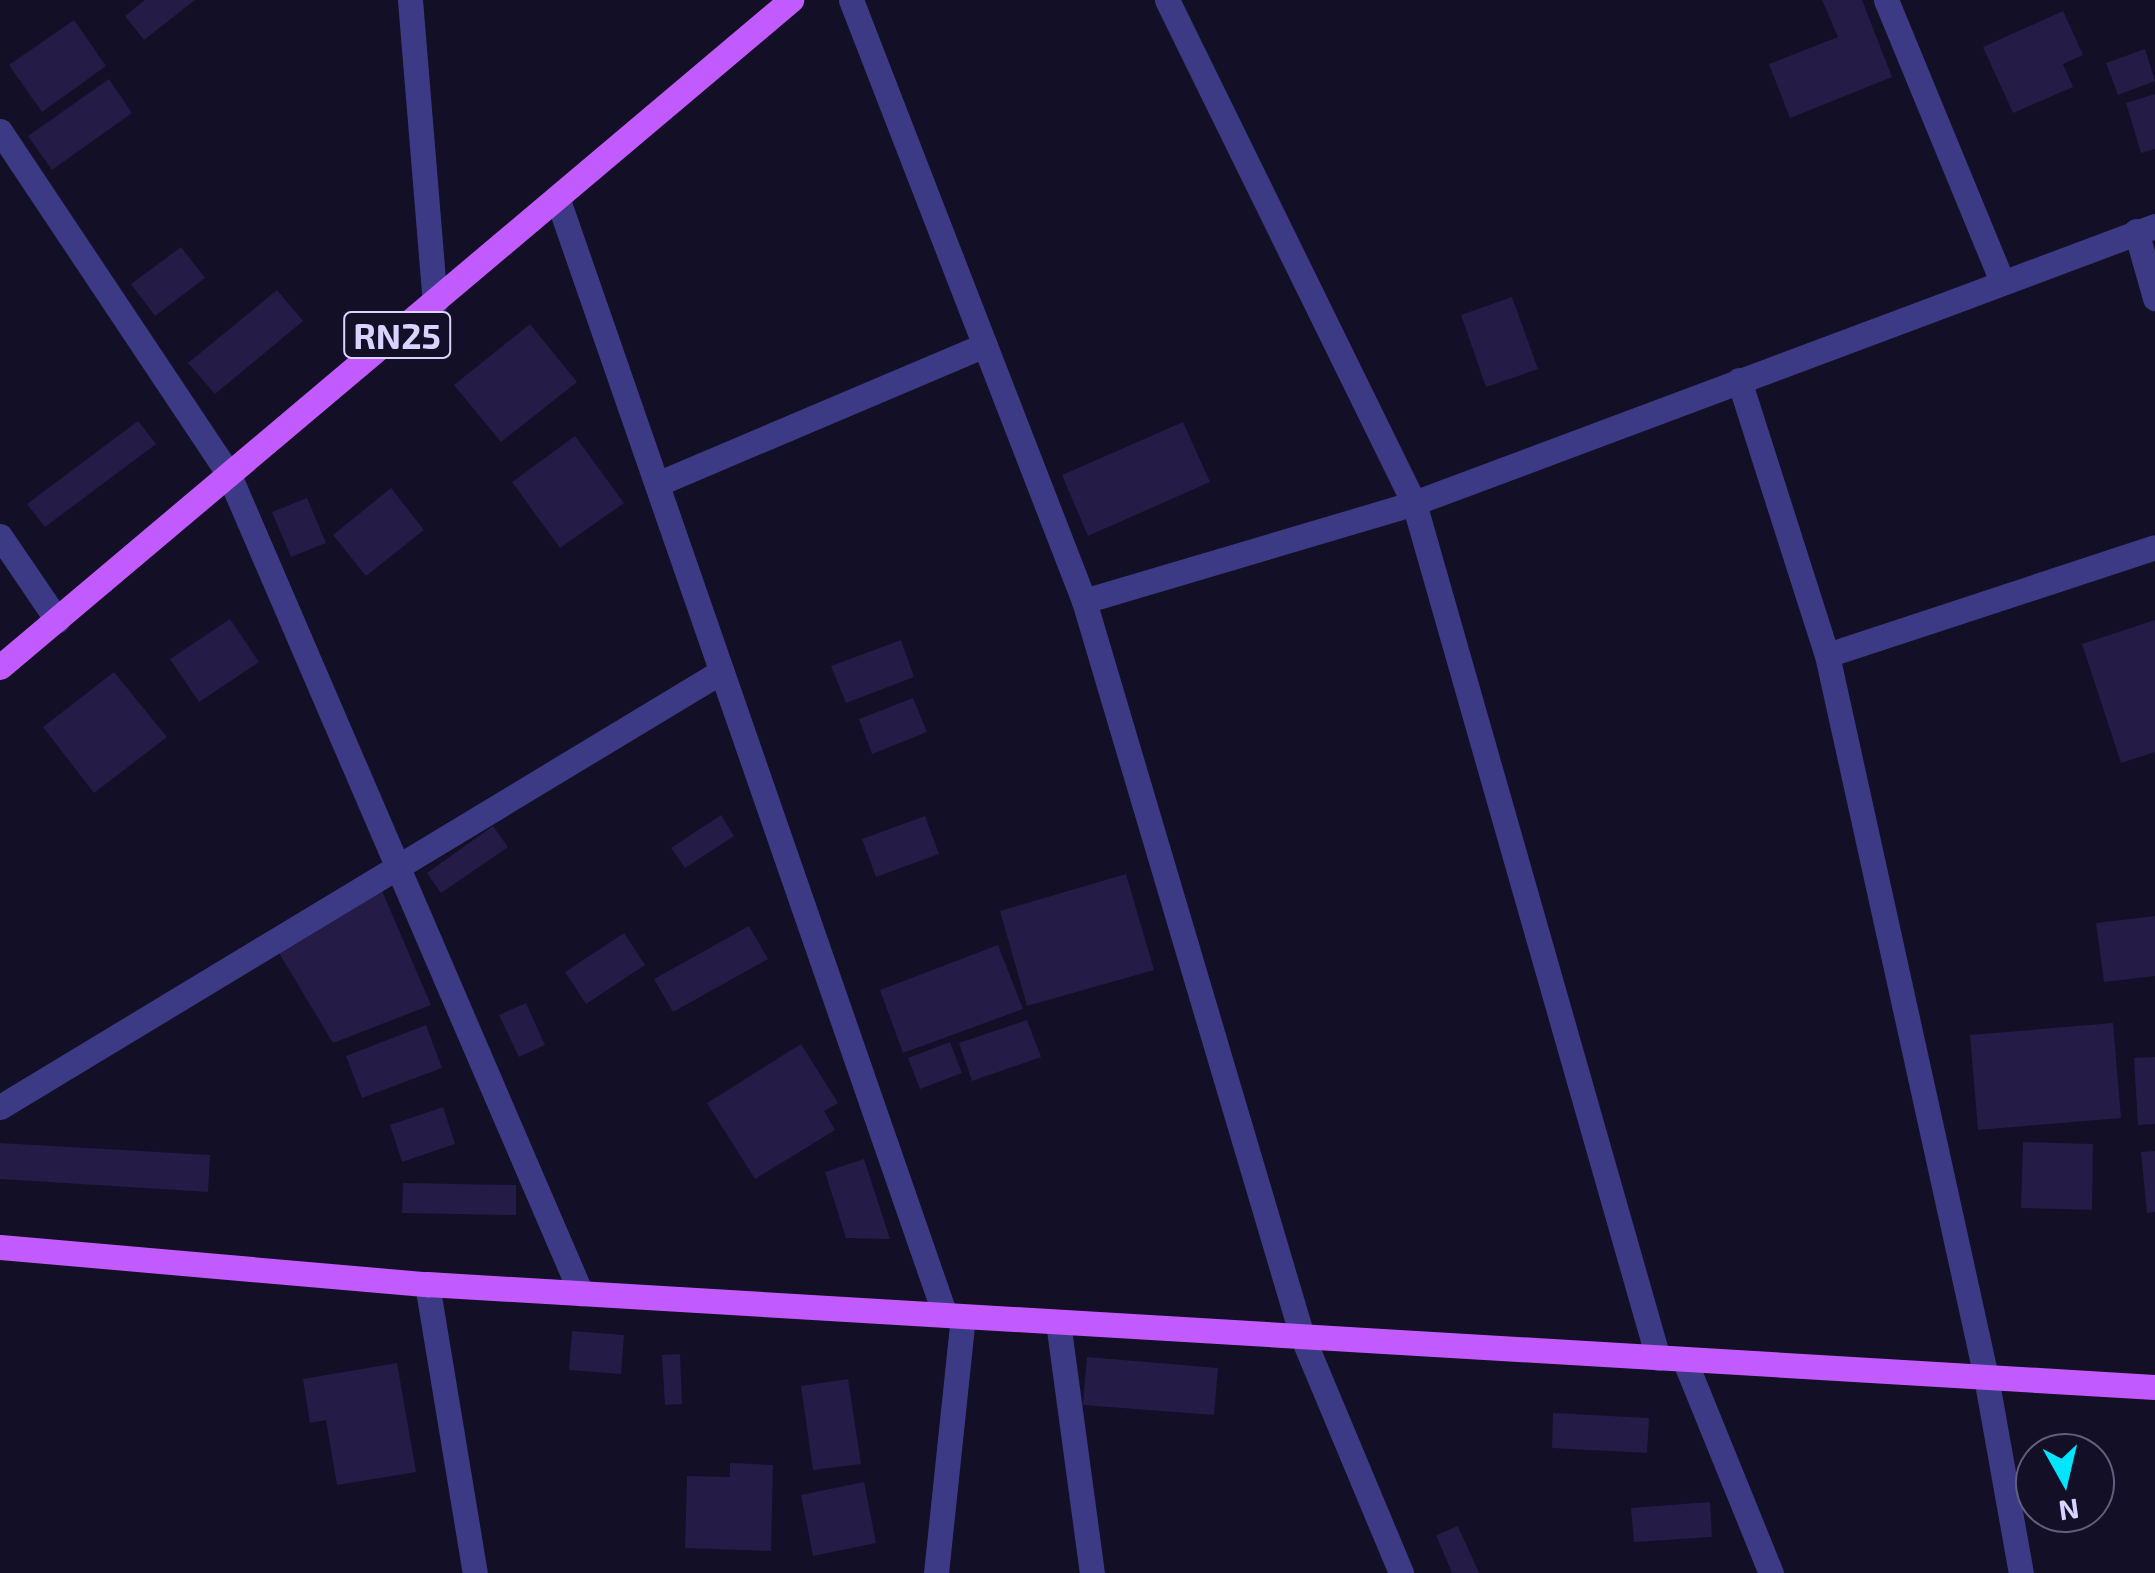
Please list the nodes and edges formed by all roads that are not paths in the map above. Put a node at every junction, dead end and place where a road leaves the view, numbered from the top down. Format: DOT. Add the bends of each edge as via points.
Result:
graph roads {
  1 [pos="410,0"];
  2 [pos="791,0"];
  3 [pos="851,0"];
  4 [pos="1167,0"];
  5 [pos="1886,0"];
  6 [pos="0,131"];
  7 [pos="558,200"];
  8 [pos="2146,228"];
  9 [pos="2002,281"];
  10 [pos="2155,298"];
  11 [pos="435,303"];
  12 [pos="985,345"];
  13 [pos="1739,380"];
  14 [pos="230,475"];
  15 [pos="656,484"];
  16 [pos="1414,503"];
  17 [pos="0,536"];
  18 [pos="2155,547"];
  19 [pos="1084,602"];
  20 [pos="57,620"];
  21 [pos="1826,655"];
  22 [pos="0,667"];
  23 [pos="722,671"];
  24 [pos="398,866"];
  25 [pos="0,1107"];
  26 [pos="0,1247"];
  27 [pos="427,1284"];
  28 [pos="581,1293"];
  29 [pos="954,1316"];
  30 [pos="1058,1322"];
  31 [pos="1302,1336"];
  32 [pos="1658,1358"];
  33 [pos="1684,1359"];
  34 [pos="1986,1377"];
  35 [pos="2155,1387"];
  36 [pos="475,1573"];
  37 [pos="936,1573"];
  38 [pos="1092,1573"];
  39 [pos="1401,1573"];
  40 [pos="1771,1573"];
  41 [pos="2022,1573"];
  1 -- 11 [label="street"];
  2 -- 7 [label="main road, RN25"];
  3 -- 12 [label="street"];
  4 -- 16 [label="street"];
  5 -- 9 [label="street"];
  6 -- 14 [label="street"];
  7 -- 11 [label="main road, RN25"];
  7 -- 15 [label="street"];
  8 -- 9 [label="street"];
  8 -- 10 [label="street"];
  9 -- 13 [label="street"];
  11 -- 14 [label="main road, RN25"];
  12 -- 15 [label="street"];
  12 -- 19 [label="street"];
  13 -- 16 [label="street"];
  13 -- 21 [label="street"];
  14 -- 20 [label="main road, RN25"];
  14 -- 24 [label="street"];
  15 -- 23 [label="street"];
  16 -- 19 [label="street"];
  16 -- 32 [label="street"];
  17 -- 20 [label="street"];
  18 -- 21 [label="street"];
  19 -- 31 [label="street"];
  20 -- 22 [label="main road, RN25"];
  21 -- 34 [label="street"];
  23 -- 24 [label="street"];
  23 -- 29 [label="street"];
  24 -- 25 [label="street"];
  24 -- 28 [label="street"];
  26 -- 27 [label="main road"];
  27 -- 28 [label="main road"];
  27 -- 36 [label="street"];
  28 -- 29 [label="main road"];
  29 -- 30 [label="main road"];
  29 -- 37 [label="street"];
  30 -- 31 [label="main road"];
  30 -- 38 [label="street"];
  31 -- 32 [label="main road"];
  31 -- 39 [label="street"];
  32 -- 33 [label="main road"];
  33 -- 34 [label="main road"];
  33 -- 40 [label="street"];
  34 -- 35 [label="main road"];
  34 -- 41 [label="street"];
}
